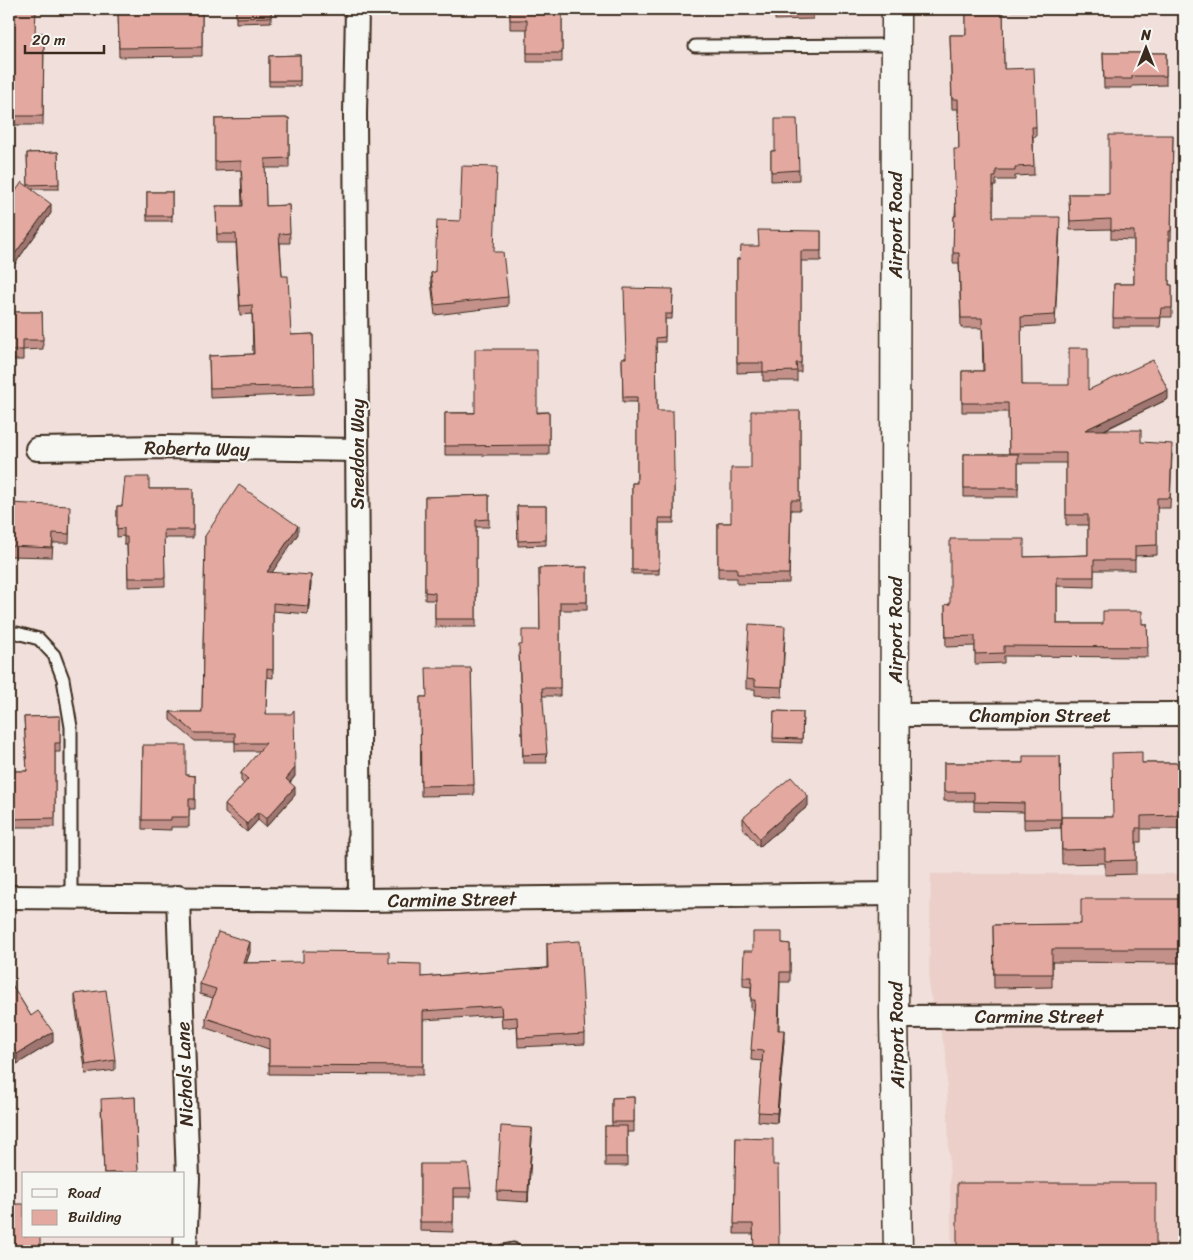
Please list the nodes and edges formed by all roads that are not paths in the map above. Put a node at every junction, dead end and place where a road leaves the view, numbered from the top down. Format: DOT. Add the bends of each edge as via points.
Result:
graph roads {
  1 [pos="357,9"];
  2 [pos="896,9"];
  3 [pos="896,45"];
  4 [pos="695,46"];
  5 [pos="37,448"];
  6 [pos="357,450"];
  7 [pos="17,633"];
  8 [pos="1184,714"];
  9 [pos="895,715"];
  10 [pos="896,894"];
  11 [pos="9,897"];
  12 [pos="71,897"];
  13 [pos="178,897"];
  14 [pos="360,900"];
  15 [pos="1184,1016"];
  16 [pos="894,1017"];
  17 [pos="185,1233"];
  18 [pos="185,1238"];
  19 [pos="184,1251"];
  20 [pos="898,1251"];
  1 -- 6 [label="street, Sneddon Way" via="354,114"];
  2 -- 3 [label="street, Airport Road"];
  3 -- 4 [label="lane"];
  3 -- 9 [label="street, Airport Road"];
  5 -- 6 [label="street, Roberta Way"];
  6 -- 14 [label="street, Sneddon Way"];
  7 -- 12 [label="lane" via="39,639 54,655 63,679 72,727"];
  8 -- 9 [label="street, Champion Street"];
  9 -- 10 [label="street, Airport Road"];
  10 -- 14 [label="street, Carmine Street"];
  10 -- 16 [label="street, Airport Road"];
  11 -- 12 [label="street, Carmine Street"];
  12 -- 13 [label="street, Carmine Street"];
  13 -- 14 [label="street, Carmine Street"];
  13 -- 17 [label="street, Nichols Lane" via="188,1179"];
  15 -- 16 [label="street, Carmine Street"];
  16 -- 20 [label="street, Airport Road"];
  18 -- 19 [label="street, Nichols Lane"];
}
